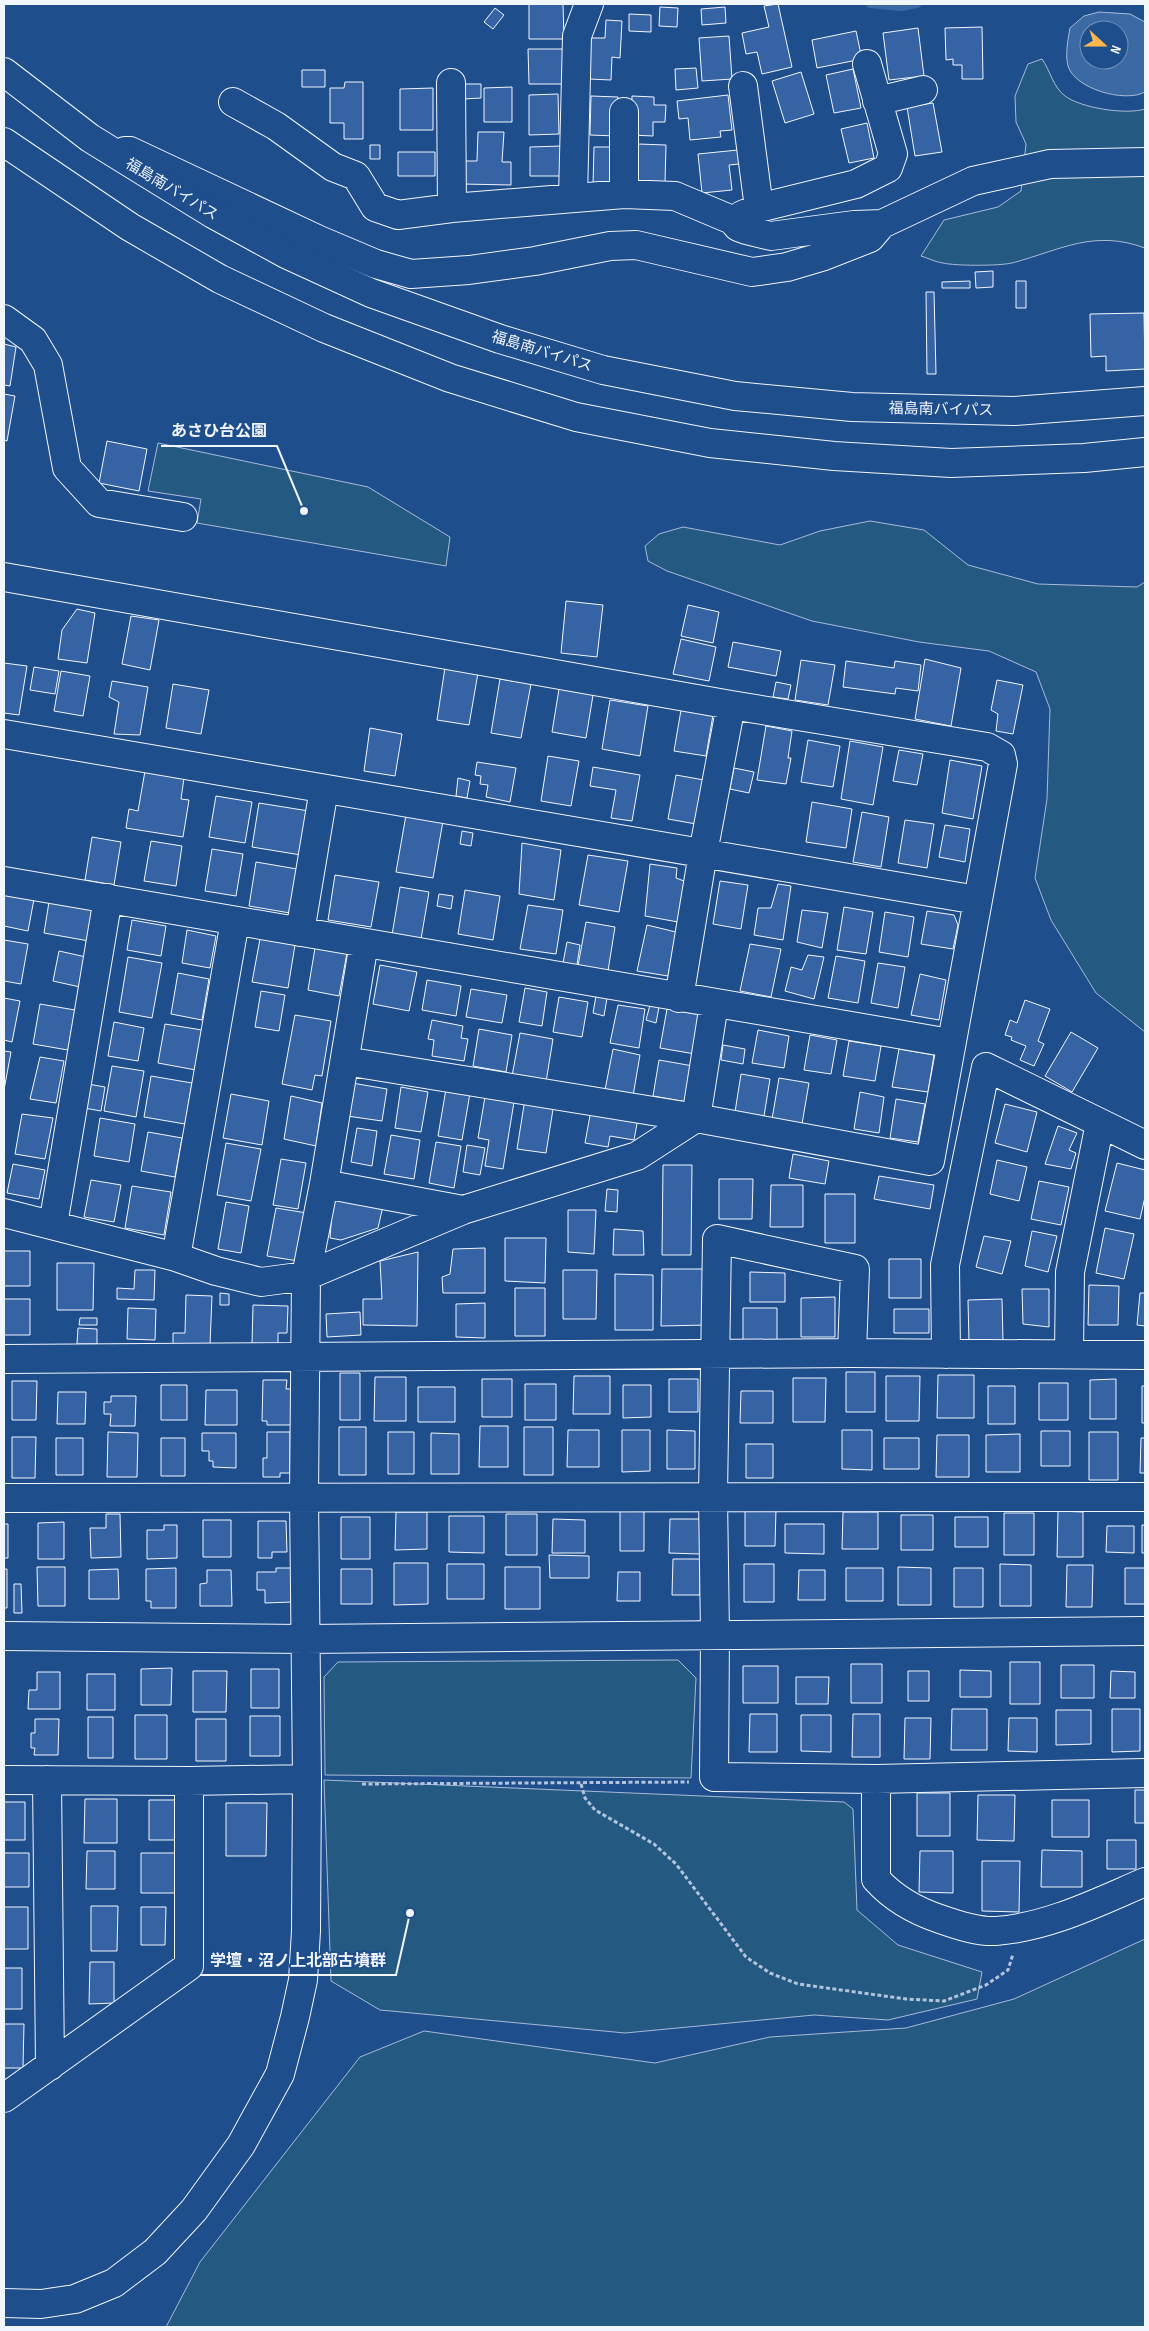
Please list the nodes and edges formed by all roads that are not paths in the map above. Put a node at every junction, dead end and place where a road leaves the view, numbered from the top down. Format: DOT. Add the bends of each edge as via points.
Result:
graph roads {
  1 [pos="589,4"];
  2 [pos="867,64"];
  3 [pos="4,72"];
  4 [pos="451,83"];
  5 [pos="743,86"];
  6 [pos="923,90"];
  7 [pos="877,101"];
  8 [pos="232,102"];
  9 [pos="624,112"];
  10 [pos="4,142"];
  11 [pos="111,151"];
  12 [pos="1145,162"];
  13 [pos="624,194"];
  14 [pos="573,197"];
  15 [pos="452,208"];
  16 [pos="760,208"];
  17 [pos="732,220"];
  18 [pos="882,224"];
  19 [pos="4,320"];
  20 [pos="1145,401"];
  21 [pos="1145,452"];
  22 [pos="183,517"];
  23 [pos="4,577"];
  24 [pos="731,704"];
  25 [pos="4,734"];
  26 [pos="324,789"];
  27 [pos="702,853"];
  28 [pos="4,882"];
  29 [pos="108,898"];
  30 [pos="977,900"];
  31 [pos="235,921"];
  32 [pos="300,932"];
  33 [pos="364,943"];
  34 [pos="680,998"];
  35 [pos="714,1004"];
  36 [pos="950,1044"];
  37 [pos="345,1061"];
  38 [pos="696,1118"];
  39 [pos="1100,1124"];
  40 [pos="1145,1145"];
  41 [pos="324,1184"];
  42 [pos="463,1210"];
  43 [pos="4,1213"];
  44 [pos="53,1225"];
  45 [pos="176,1257"];
  46 [pos="306,1276"];
  47 [pos="852,1353"];
  48 [pos="1069,1353"];
  49 [pos="946,1354"];
  50 [pos="1145,1355"];
  51 [pos="715,1356"];
  52 [pos="305,1357"];
  53 [pos="4,1359"];
  54 [pos="304,1496"];
  55 [pos="713,1496"];
  56 [pos="1145,1497"];
  57 [pos="4,1498"];
  58 [pos="1145,1631"];
  59 [pos="715,1635"];
  60 [pos="4,1636"];
  61 [pos="305,1639"];
  62 [pos="1145,1772"];
  63 [pos="307,1779"];
  64 [pos="876,1779"];
  65 [pos="4,1780"];
  66 [pos="47,1780"];
  67 [pos="189,1781"];
  68 [pos="1145,1882"];
  69 [pos="50,2066"];
  70 [pos="4,2098"];
  71 [pos="4,2303"];
  1 -- 14 [label="main road" via="577,36"];
  2 -- 7 [label="main road"];
  3 -- 11 [label="main road, 福島南バイパス"];
  4 -- 15 [label="main road"];
  5 -- 16 [label="main road"];
  6 -- 7 [label="main road"];
  7 -- 16 [label="main road" via="893,154 888,168 856,184"];
  8 -- 15 [label="main road" via="276,126 333,166 356,176 375,207 398,215"];
  9 -- 13 [label="main road"];
  10 -- 21 [label="main road" via="122,222 220,280 324,328 450,378 576,417 710,443 834,456 951,463 1084,458"];
  11 -- 18 [label="main road" via="130,151 319,240 376,264 412,274 469,270 610,246 636,245 752,272 787,267 824,256 870,238"];
  11 -- 20 [label="main road, 福島南バイパス" via="213,214 286,254 371,293 500,339 603,370 735,396 852,407 1014,411"];
  12 -- 18 [label="main road" via="1050,164 973,181"];
  13 -- 14 [label="main road"];
  13 -- 17 [label="main road" via="675,196"];
  14 -- 15 [label="main road"];
  16 -- 17 [label="main road"];
  17 -- 18 [label="main road" via="738,227 772,236"];
  19 -- 22 [label="main road" via="33,340 48,365 67,468 99,504"];
  23 -- 24 [label="main road"];
  24 -- 27 [label="main road"];
  24 -- 30 [label="main road" via="987,747 1001,755 1003,764"];
  25 -- 26 [label="main road"];
  26 -- 27 [label="main road"];
  26 -- 32 [label="main road"];
  27 -- 30 [label="main road"];
  27 -- 34 [label="main road"];
  28 -- 29 [label="main road"];
  29 -- 31 [label="main road"];
  29 -- 44 [label="main road"];
  30 -- 36 [label="main road"];
  31 -- 32 [label="main road"];
  31 -- 45 [label="main road"];
  32 -- 33 [label="main road"];
  33 -- 34 [label="main road"];
  33 -- 37 [label="main road"];
  34 -- 35 [label="main road"];
  35 -- 36 [label="main road"];
  35 -- 38 [label="main road"];
  36 -- 38 [label="main road" via="930,1161"];
  37 -- 38 [label="main road"];
  37 -- 41 [label="main road"];
  38 -- 42 [label="main road" via="637,1156"];
  39 -- 40 [label="main road"];
  39 -- 48 [label="main road" via="1070,1272"];
  39 -- 49 [label="main road" via="986,1067 945,1265"];
  41 -- 42 [label="main road"];
  41 -- 46 [label="main road"];
  42 -- 46 [label="main road"];
  43 -- 44 [label="main road"];
  44 -- 45 [label="main road"];
  45 -- 46 [label="main road" via="261,1282"];
  46 -- 52 [label="main road"];
  47 -- 49 [label="main road"];
  47 -- 51 [label="main road"];
  47 -- 51 [label="main road" via="854,1269 717,1239"];
  48 -- 49 [label="main road"];
  48 -- 50 [label="main road"];
  51 -- 52 [label="main road"];
  51 -- 55 [label="main road"];
  52 -- 53 [label="main road"];
  52 -- 54 [label="main road"];
  54 -- 55 [label="main road"];
  54 -- 57 [label="main road"];
  54 -- 61 [label="main road"];
  55 -- 56 [label="main road"];
  55 -- 59 [label="main road"];
  58 -- 59 [label="main road"];
  59 -- 61 [label="main road"];
  59 -- 64 [label="main road" via="714,1777"];
  60 -- 61 [label="main road"];
  61 -- 63 [label="main road"];
  62 -- 64 [label="main road"];
  63 -- 67 [label="main road"];
  63 -- 71 [label="main road" via="303,1980 280,2074 241,2146 194,2210 155,2252 114,2283 75,2299 41,2304"];
  64 -- 68 [label="main road" via="876,1879 888,1892 927,1914 959,1926 995,1931 1074,1912"];
  65 -- 66 [label="main road"];
  66 -- 67 [label="main road"];
  66 -- 69 [label="main road"];
  67 -- 69 [label="main road" via="188,1966"];
  69 -- 70 [label="main road"];
}
